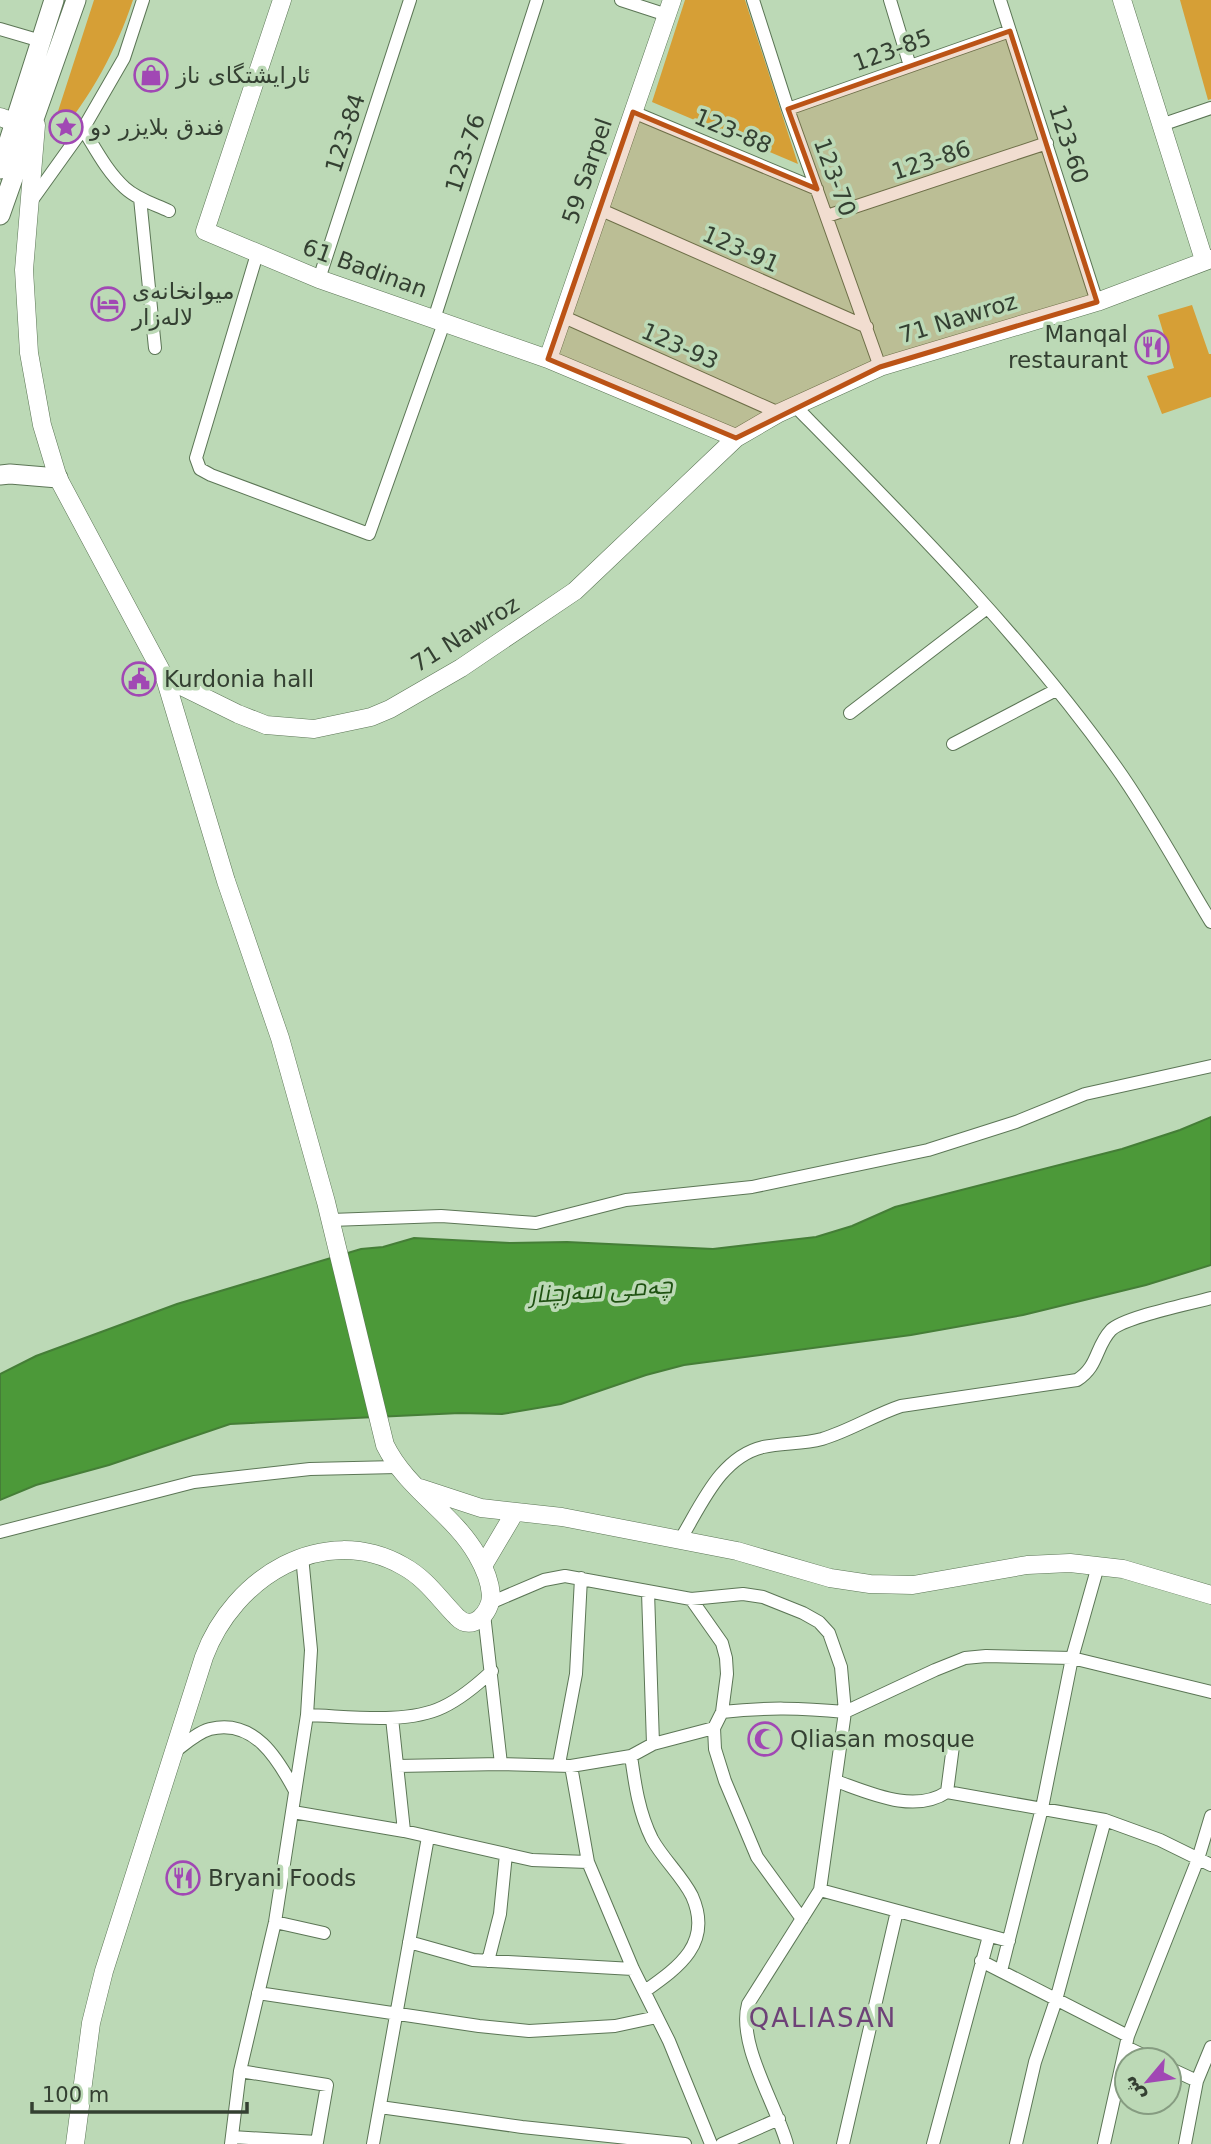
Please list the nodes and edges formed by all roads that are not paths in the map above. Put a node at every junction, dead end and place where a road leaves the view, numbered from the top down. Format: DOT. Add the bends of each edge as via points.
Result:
graph roads {
  1 [pos="54,0"];
  2 [pos="76,0"];
  3 [pos="144,0"];
  4 [pos="282,0"];
  5 [pos="410,0"];
  6 [pos="537,0"];
  7 [pos="621,0"];
  8 [pos="753,0"];
  9 [pos="890,0"];
  10 [pos="1000,0"];
  11 [pos="1122,0"];
  12 [pos="669,7"];
  13 [pos="0,29"];
  14 [pos="1010,31"];
  15 [pos="41,41"];
  16 [pos="910,66"];
  17 [pos="1211,108"];
  18 [pos="788,109"];
  19 [pos="37,111"];
  20 [pos="633,112"];
  21 [pos="8,120"];
  22 [pos="1161,125"];
  23 [pos="83,129"];
  24 [pos="1048,143"];
  25 [pos="0,169"];
  26 [pos="817,189"];
  27 [pos="4,190"];
  28 [pos="140,198"];
  29 [pos="30,203"];
  30 [pos="599,209"];
  31 [pos="169,211"];
  32 [pos="0,215"];
  33 [pos="827,216"];
  34 [pos="257,254"];
  35 [pos="1207,259"];
  36 [pos="319,279"];
  37 [pos="1097,302"];
  38 [pos="564,317"];
  39 [pos="439,321"];
  40 [pos="867,327"];
  41 [pos="155,348"];
  42 [pos="548,359"];
  43 [pos="880,367"];
  44 [pos="787,409"];
  45 [pos="736,438"];
  46 [pos="0,475"];
  47 [pos="58,478"];
  48 [pos="987,608"];
  49 [pos="165,678"];
  50 [pos="1056,690"];
  51 [pos="850,713"];
  52 [pos="953,744"];
  53 [pos="1211,922"];
  54 [pos="1211,1066"];
  55 [pos="332,1224"];
  56 [pos="1211,1298"];
  57 [pos="397,1467"];
  58 [pos="413,1486"];
  59 [pos="515,1512"];
  60 [pos="0,1532"];
  61 [pos="680,1540"];
  62 [pos="302,1556"];
  63 [pos="483,1566"];
  64 [pos="1098,1566"];
  65 [pos="582,1578"];
  66 [pos="648,1592"];
  67 [pos="1211,1595"];
  68 [pos="691,1599"];
  69 [pos="487,1608"];
  70 [pos="1072,1658"];
  71 [pos="492,1671"];
  72 [pos="1211,1692"];
  73 [pos="722,1712"];
  74 [pos="845,1712"];
  75 [pos="307,1715"];
  76 [pos="392,1718"];
  77 [pos="714,1728"];
  78 [pos="653,1744"];
  79 [pos="953,1745"];
  80 [pos="173,1753"];
  81 [pos="631,1756"];
  82 [pos="502,1764"];
  83 [pos="565,1765"];
  84 [pos="397,1766"];
  85 [pos="836,1781"];
  86 [pos="296,1792"];
  87 [pos="947,1792"];
  88 [pos="1042,1808"];
  89 [pos="293,1812"];
  90 [pos="1211,1816"];
  91 [pos="1105,1820"];
  92 [pos="404,1831"];
  93 [pos="428,1837"];
  94 [pos="506,1854"];
  95 [pos="1198,1859"];
  96 [pos="588,1862"];
  97 [pos="1211,1865"];
  98 [pos="820,1890"];
  99 [pos="897,1911"];
  100 [pos="802,1919"];
  101 [pos="275,1922"];
  102 [pos="324,1933"];
  103 [pos="989,1936"];
  104 [pos="1009,1941"];
  105 [pos="409,1942"];
  106 [pos="488,1961"];
  107 [pos="981,1961"];
  108 [pos="633,1969"];
  109 [pos="1001,1971"];
  110 [pos="645,1991"];
  111 [pos="258,1993"];
  112 [pos="1056,2000"];
  113 [pos="396,2014"];
  114 [pos="657,2017"];
  115 [pos="1127,2041"];
  116 [pos="1134,2046"];
  117 [pos="1211,2047"];
  118 [pos="240,2071"];
  119 [pos="1183,2074"];
  120 [pos="1197,2081"];
  121 [pos="380,2107"];
  122 [pos="779,2119"];
  123 [pos="232,2141"];
  124 [pos="75,2144"];
  125 [pos="373,2144"];
  126 [pos="685,2144"];
  127 [pos="711,2144"];
  128 [pos="722,2144"];
  129 [pos="787,2144"];
  130 [pos="843,2144"];
  131 [pos="933,2144"];
  132 [pos="1016,2144"];
  133 [pos="1104,2144"];
  134 [pos="1185,2144"];
  1 -- 15 [label="main road"];
  2 -- 19 [label="main road"];
  3 -- 23 [label="street" via="124,58"];
  4 -- 34 [label="street, 61 Badinan" via="205,231"];
  5 -- 36 [label="street, 123-84"];
  6 -- 39 [label="street, 123-76"];
  7 -- 12 [label="street"];
  8 -- 18 [label="street, 123-70"];
  9 -- 16 [label="street"];
  10 -- 14 [label="street, 123-60"];
  11 -- 22 [label="street"];
  12 -- 20 [label="street, 59 Sarpel"];
  13 -- 15 [label="street"];
  14 -- 16 [label="street, 123-85"];
  14 -- 24 [label="street, 123-60"];
  15 -- 21 [label="main road"];
  16 -- 18 [label="street, 123-85"];
  17 -- 22 [label="street"];
  18 -- 26 [label="street, 123-70"];
  19 -- 27 [label="main road"];
  19 -- 29 [label="street"];
  20 -- 26 [label="street, 123-88"];
  20 -- 30 [label="street, 59 Sarpel"];
  21 -- 25 [label="main road"];
  22 -- 35 [label="street"];
  23 -- 28 [label="street" via="124,187"];
  23 -- 29 [label="street"];
  24 -- 33 [label="street, 123-86"];
  24 -- 37 [label="street, 123-60"];
  26 -- 33 [label="street, 123-70"];
  27 -- 32 [label="main road"];
  28 -- 31 [label="street"];
  28 -- 41 [label="street"];
  29 -- 47 [label="street" via="24,270 29,353 42,425"];
  30 -- 38 [label="street, 59 Sarpel"];
  30 -- 40 [label="street, 123-91"];
  33 -- 40 [label="street, 123-70"];
  34 -- 36 [label="street, 61 Badinan"];
  34 -- 39 [label="street, 123-76" via="197,458 200,469 369,534"];
  35 -- 37 [label="street, 71 Nawroz"];
  36 -- 39 [label="street, 61 Badinan"];
  37 -- 43 [label="street, 71 Nawroz"];
  38 -- 42 [label="street, 59 Sarpel"];
  38 -- 44 [label="street, 123-93"];
  39 -- 42 [label="street, 61 Badinan"];
  40 -- 43 [label="street, 123-70"];
  42 -- 45 [label="street, 61 Badinan"];
  43 -- 44 [label="street, 71 Nawroz"];
  44 -- 45 [label="street, 71 Nawroz"];
  44 -- 48 [label="street" via="947,561"];
  45 -- 49 [label="street, 71 Nawroz" via="575,591 461,668 371,717 332,727 282,728 252,720"];
  46 -- 47 [label="main road"];
  47 -- 49 [label="street"];
  48 -- 50 [label="street"];
  48 -- 51 [label="street"];
  49 -- 55 [label="street" via="226,881 280,1038"];
  50 -- 52 [label="street"];
  50 -- 53 [label="street" via="1117,768"];
  54 -- 55 [label="street" via="1085,1094 928,1150 752,1187 626,1200 536,1223 441,1216"];
  55 -- 57 [label="street" via="383,1439"];
  56 -- 61 [label="street" via="1119,1324 1107,1335 1093,1367 1077,1380 901,1406 824,1438 747,1453 719,1477"];
  57 -- 58 [label="street"];
  57 -- 60 [label="street" via="297,1470 194,1482"];
  58 -- 59 [label="street" via="468,1505"];
  58 -- 63 [label="street" via="465,1538"];
  59 -- 61 [label="street"];
  59 -- 63 [label="street"];
  61 -- 64 [label="street" via="880,1586 1042,1564"];
  62 -- 69 [label="street" via="336,1549 382,1556 421,1578 463,1622 473,1623"];
  62 -- 75 [label="street" via="311,1650"];
  62 -- 80 [label="street" via="244,1592 216,1628"];
  63 -- 69 [label="street" via="489,1586"];
  64 -- 67 [label="street"];
  64 -- 70 [label="street"];
  65 -- 66 [label="street"];
  65 -- 69 [label="street" via="555,1577"];
  65 -- 83 [label="street"];
  66 -- 68 [label="street"];
  66 -- 78 [label="street"];
  68 -- 73 [label="street" via="722,1643 727,1674"];
  68 -- 74 [label="street" via="743,1594 763,1597 819,1622 829,1633 841,1667"];
  69 -- 71 [label="street"];
  70 -- 72 [label="street"];
  70 -- 74 [label="street" via="965,1658"];
  70 -- 88 [label="street"];
  71 -- 76 [label="street" via="442,1708"];
  71 -- 82 [label="street"];
  73 -- 74 [label="street" via="796,1707"];
  73 -- 77 [label="street"];
  74 -- 85 [label="street"];
  75 -- 76 [label="street"];
  75 -- 86 [label="street"];
  76 -- 84 [label="street"];
  77 -- 78 [label="street"];
  77 -- 100 [label="street" via="725,1781 757,1857"];
  78 -- 81 [label="street"];
  79 -- 87 [label="street"];
  80 -- 86 [label="street" via="208,1730 248,1733 279,1760"];
  80 -- 124 [label="street" via="95,2001"];
  81 -- 83 [label="street"];
  81 -- 110 [label="street" via="644,1821 691,1896 698,1927 695,1943 682,1963"];
  82 -- 83 [label="street"];
  82 -- 84 [label="street"];
  83 -- 96 [label="street"];
  84 -- 92 [label="street"];
  85 -- 87 [label="street" via="898,1800 930,1801"];
  85 -- 98 [label="street"];
  86 -- 89 [label="street"];
  87 -- 88 [label="street"];
  88 -- 91 [label="street"];
  88 -- 104 [label="street"];
  89 -- 92 [label="street"];
  89 -- 101 [label="street"];
  90 -- 95 [label="street"];
  91 -- 95 [label="street"];
  91 -- 112 [label="street"];
  92 -- 93 [label="street"];
  93 -- 94 [label="street"];
  93 -- 105 [label="street"];
  94 -- 96 [label="street"];
  94 -- 106 [label="street" via="500,1914"];
  95 -- 97 [label="street"];
  95 -- 115 [label="street"];
  96 -- 108 [label="street"];
  98 -- 99 [label="street"];
  98 -- 100 [label="street"];
  99 -- 103 [label="street"];
  99 -- 130 [label="street"];
  100 -- 122 [label="street" via="745,2014 750,2048"];
  101 -- 102 [label="street"];
  101 -- 111 [label="street"];
  103 -- 104 [label="street"];
  103 -- 107 [label="street"];
  104 -- 109 [label="street"];
  105 -- 106 [label="street"];
  105 -- 113 [label="street"];
  106 -- 108 [label="street"];
  107 -- 109 [label="street"];
  107 -- 131 [label="street"];
  108 -- 110 [label="street"];
  109 -- 112 [label="street"];
  110 -- 114 [label="street"];
  111 -- 113 [label="street"];
  111 -- 118 [label="street"];
  112 -- 115 [label="street"];
  112 -- 132 [label="street" via="1035,2062"];
  113 -- 114 [label="street" via="529,2031 615,2026"];
  113 -- 121 [label="street"];
  114 -- 127 [label="street"];
  115 -- 116 [label="street"];
  115 -- 133 [label="street"];
  117 -- 120 [label="street"];
  118 -- 123 [label="street"];
  118 -- 123 [label="street" via="327,2085 317,2142"];
  119 -- 120 [label="street"];
  120 -- 134 [label="street"];
  121 -- 125 [label="street"];
  121 -- 126 [label="street"];
  122 -- 128 [label="street"];
  122 -- 129 [label="street"];
}
